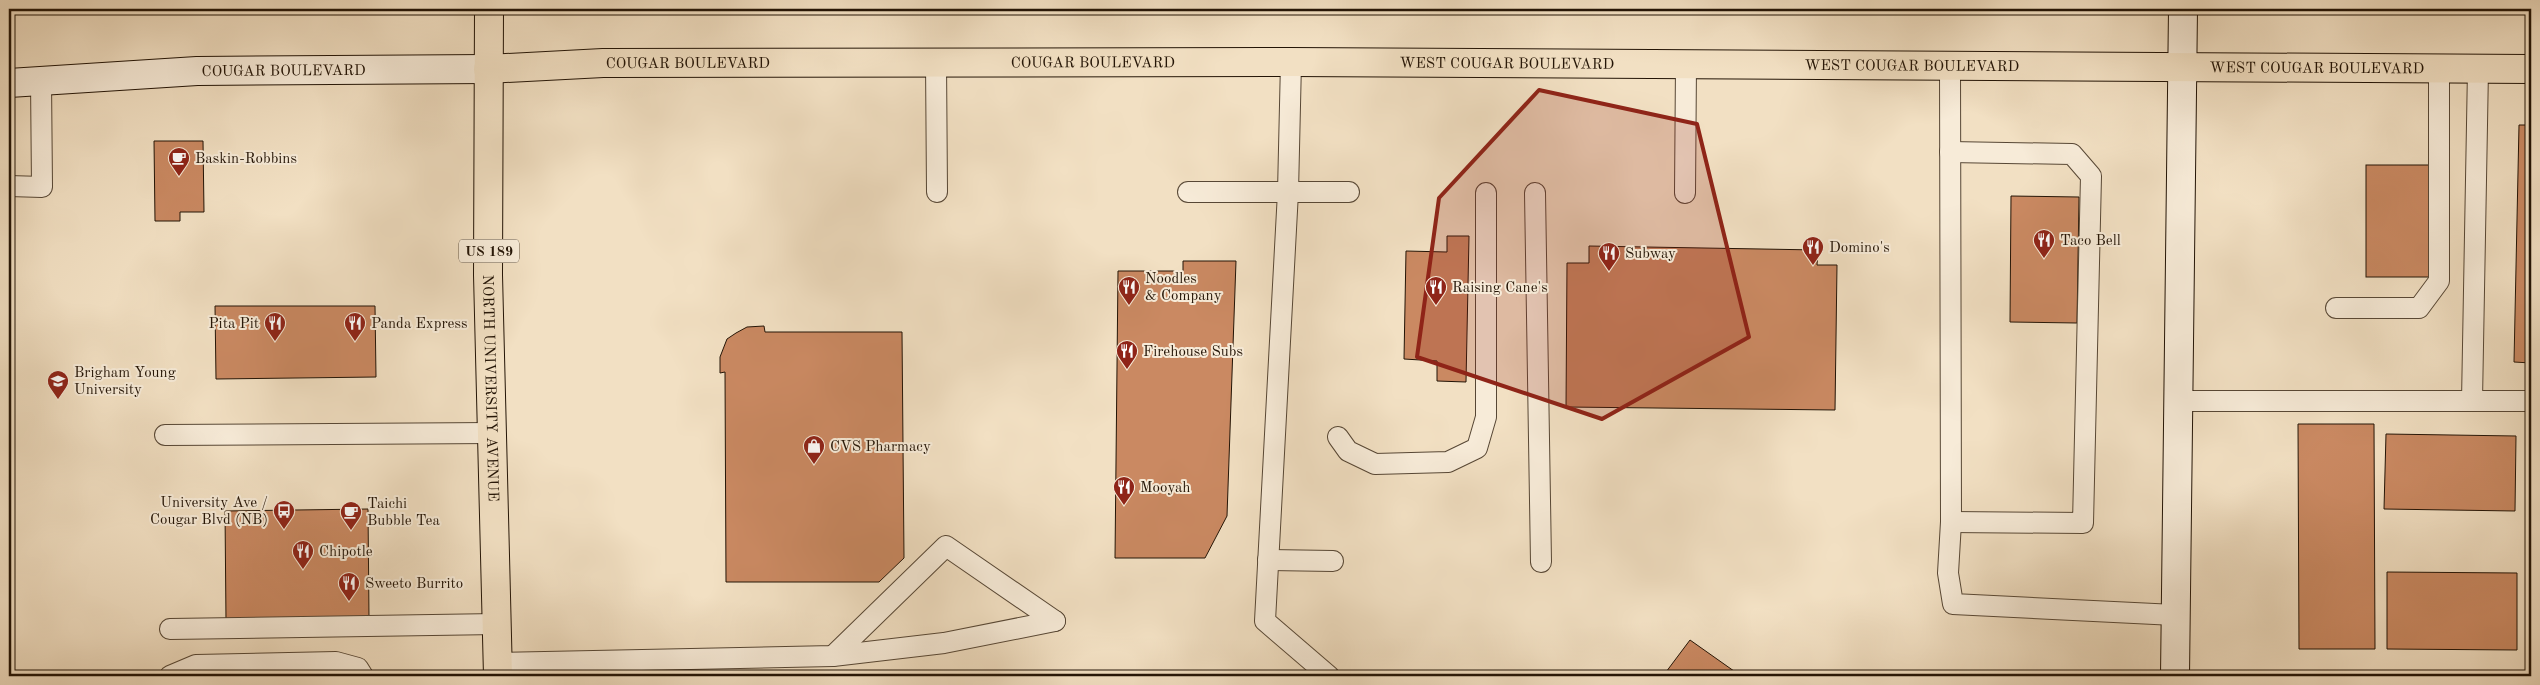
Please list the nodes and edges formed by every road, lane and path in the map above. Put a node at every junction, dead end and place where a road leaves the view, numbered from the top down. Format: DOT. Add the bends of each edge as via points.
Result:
graph roads {
  1 [pos="489,9"];
  2 [pos="2184,9"];
  3 [pos="936,62"];
  4 [pos="1291,62"];
  5 [pos="1686,65"];
  6 [pos="1950,67"];
  7 [pos="2183,67"];
  8 [pos="488,69"];
  9 [pos="2439,69"];
  10 [pos="2478,69"];
  11 [pos="2531,70"];
  12 [pos="41,81"];
  13 [pos="9,83"];
  14 [pos="1950,152"];
  15 [pos="9,186"];
  16 [pos="937,192"];
  17 [pos="1188,192"];
  18 [pos="1288,192"];
  19 [pos="1349,192"];
  20 [pos="1486,193"];
  21 [pos="1535,193"];
  22 [pos="1685,193"];
  23 [pos="2336,308"];
  24 [pos="2178,400"];
  25 [pos="2472,401"];
  26 [pos="2531,401"];
  27 [pos="493,433"];
  28 [pos="166,435"];
  29 [pos="1338,437"];
  30 [pos="1950,522"];
  31 [pos="1268,560"];
  32 [pos="1333,561"];
  33 [pos="1541,562"];
  34 [pos="2175,615"];
  35 [pos="497,624"];
  36 [pos="170,629"];
  37 [pos="833,656"];
  38 [pos="660,668"];
  39 [pos="498,670"];
  40 [pos="168,676"];
  41 [pos="363,676"];
  42 [pos="1329,676"];
  43 [pos="2174,676"];
  1 -- 8 [label="main road, NORTH UNIVERSITY AVENUE / US 189"];
  2 -- 7 [label="main road"];
  3 -- 4 [label="main road, COUGAR BOULEVARD"];
  3 -- 8 [label="main road, COUGAR BOULEVARD" via="603,64"];
  3 -- 16 [label="lane"];
  4 -- 5 [label="main road, WEST COUGAR BOULEVARD"];
  4 -- 18 [label="lane"];
  5 -- 6 [label="main road, WEST COUGAR BOULEVARD"];
  5 -- 22 [label="lane"];
  6 -- 7 [label="main road, WEST COUGAR BOULEVARD"];
  6 -- 14 [label="lane"];
  7 -- 9 [label="main road, WEST COUGAR BOULEVARD"];
  7 -- 24 [label="main road"];
  8 -- 12 [label="main road, COUGAR BOULEVARD" via="197,70"];
  8 -- 27 [label="main road, NORTH UNIVERSITY AVENUE / US 189" via="488,275"];
  9 -- 10 [label="main road, WEST COUGAR BOULEVARD"];
  9 -- 23 [label="lane" via="2439,281 2419,308"];
  10 -- 11 [label="main road, WEST COUGAR BOULEVARD"];
  10 -- 25 [label="lane"];
  12 -- 13 [label="main road, COUGAR BOULEVARD"];
  12 -- 15 [label="lane" via="42,186"];
  14 -- 30 [label="lane"];
  14 -- 30 [label="lane" via="2072,154 2091,176 2083,523"];
  17 -- 18 [label="lane"];
  18 -- 19 [label="lane"];
  18 -- 31 [label="lane"];
  20 -- 29 [label="lane" via="1486,417 1478,448 1448,462 1375,464 1348,451"];
  21 -- 33 [label="lane"];
  24 -- 25 [label="lane"];
  24 -- 34 [label="main road"];
  25 -- 26 [label="lane"];
  27 -- 28 [label="lane"];
  27 -- 35 [label="main road, NORTH UNIVERSITY AVENUE / US 189"];
  30 -- 34 [label="lane" via="1948,573 1952,604"];
  31 -- 32 [label="lane"];
  31 -- 42 [label="lane" via="1265,621"];
  34 -- 43 [label="main road"];
  35 -- 36 [label="lane"];
  35 -- 39 [label="main road, NORTH UNIVERSITY AVENUE / US 189"];
  37 -- 37 [label="lane" via="946,546 1055,621 944,644"];
  37 -- 38 [label="lane"];
  38 -- 39 [label="lane"];
  40 -- 41 [label="lane" via="196,665 336,662 358,668"];
}
